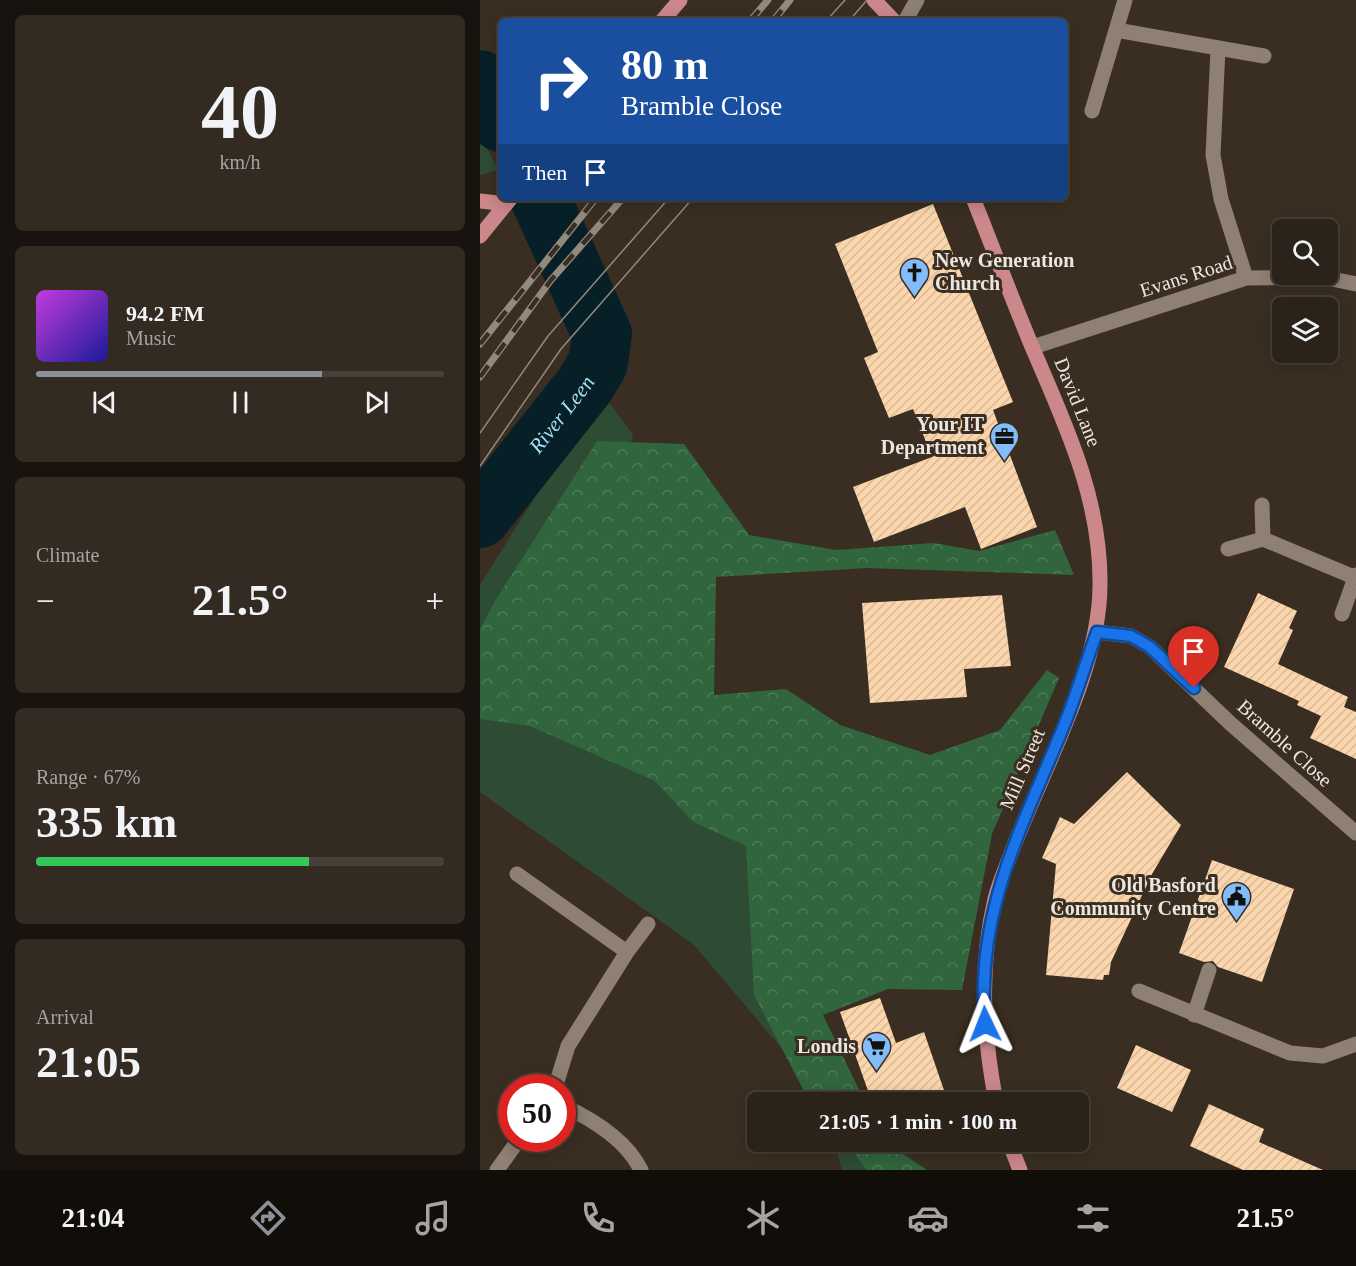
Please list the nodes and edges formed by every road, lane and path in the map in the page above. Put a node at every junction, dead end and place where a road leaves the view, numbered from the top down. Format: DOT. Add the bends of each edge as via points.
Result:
graph roads {
  1 [pos="680,0"];
  2 [pos="874,0"];
  3 [pos="917,0"];
  4 [pos="1125,0"];
  5 [pos="665,18"];
  6 [pos="891,18"];
  7 [pos="907,18"];
  8 [pos="1116,30"];
  9 [pos="1218,49"];
  10 [pos="1264,57"];
  11 [pos="1092,111"];
  12 [pos="480,201"];
  13 [pos="509,201"];
  14 [pos="974,201"];
  15 [pos="480,236"];
  16 [pos="1246,278"];
  17 [pos="1356,284"];
  18 [pos="1033,347"];
  19 [pos="1262,505"];
  20 [pos="1263,539"];
  21 [pos="1228,549"];
  22 [pos="1355,576"];
  23 [pos="1342,614"];
  24 [pos="1097,632"];
  25 [pos="1356,833"];
  26 [pos="517,874"];
  27 [pos="648,924"];
  28 [pos="627,951"];
  29 [pos="1209,970"];
  30 [pos="1139,990"];
  31 [pos="1194,1015"];
  32 [pos="1356,1044"];
  33 [pos="559,1074"];
  34 [pos="994,1092"];
  35 [pos="576,1112"];
  36 [pos="509,1152"];
  37 [pos="1013,1152"];
  38 [pos="497,1170"];
  39 [pos="641,1170"];
  40 [pos="1020,1170"];
  1 -- 5 [label="main road"];
  2 -- 6 [label="main road"];
  3 -- 7 [label="street"];
  4 -- 8 [label="street"];
  8 -- 9 [label="street"];
  8 -- 11 [label="street"];
  9 -- 10 [label="street"];
  9 -- 16 [label="street" via="1213,155 1221,199"];
  12 -- 13 [label="main road"];
  13 -- 15 [label="main road"];
  14 -- 18 [label="main road, David Lane"];
  16 -- 17 [label="street, Evans Road" via="1322,277"];
  16 -- 18 [label="street, Evans Road"];
  18 -- 24 [label="main road, David Lane" via="1074,443 1093,505 1100,566"];
  19 -- 20 [label="street"];
  20 -- 21 [label="street"];
  20 -- 22 [label="street"];
  22 -- 23 [label="street"];
  24 -- 25 [label="street, Bramble Close" via="1131,636 1150,647"];
  24 -- 34 [label="main road, Mill Street" via="1066,721 1022,822 995,897 985,953 983,1005"];
  26 -- 28 [label="street"];
  27 -- 28 [label="street"];
  28 -- 33 [label="street" via="568,1046"];
  29 -- 31 [label="street"];
  30 -- 31 [label="street"];
  31 -- 32 [label="street" via="1290,1053 1323,1056"];
  35 -- 39 [label="street" via="634,1155"];
  36 -- 38 [label="street"];
  37 -- 40 [label="main road"];
}
